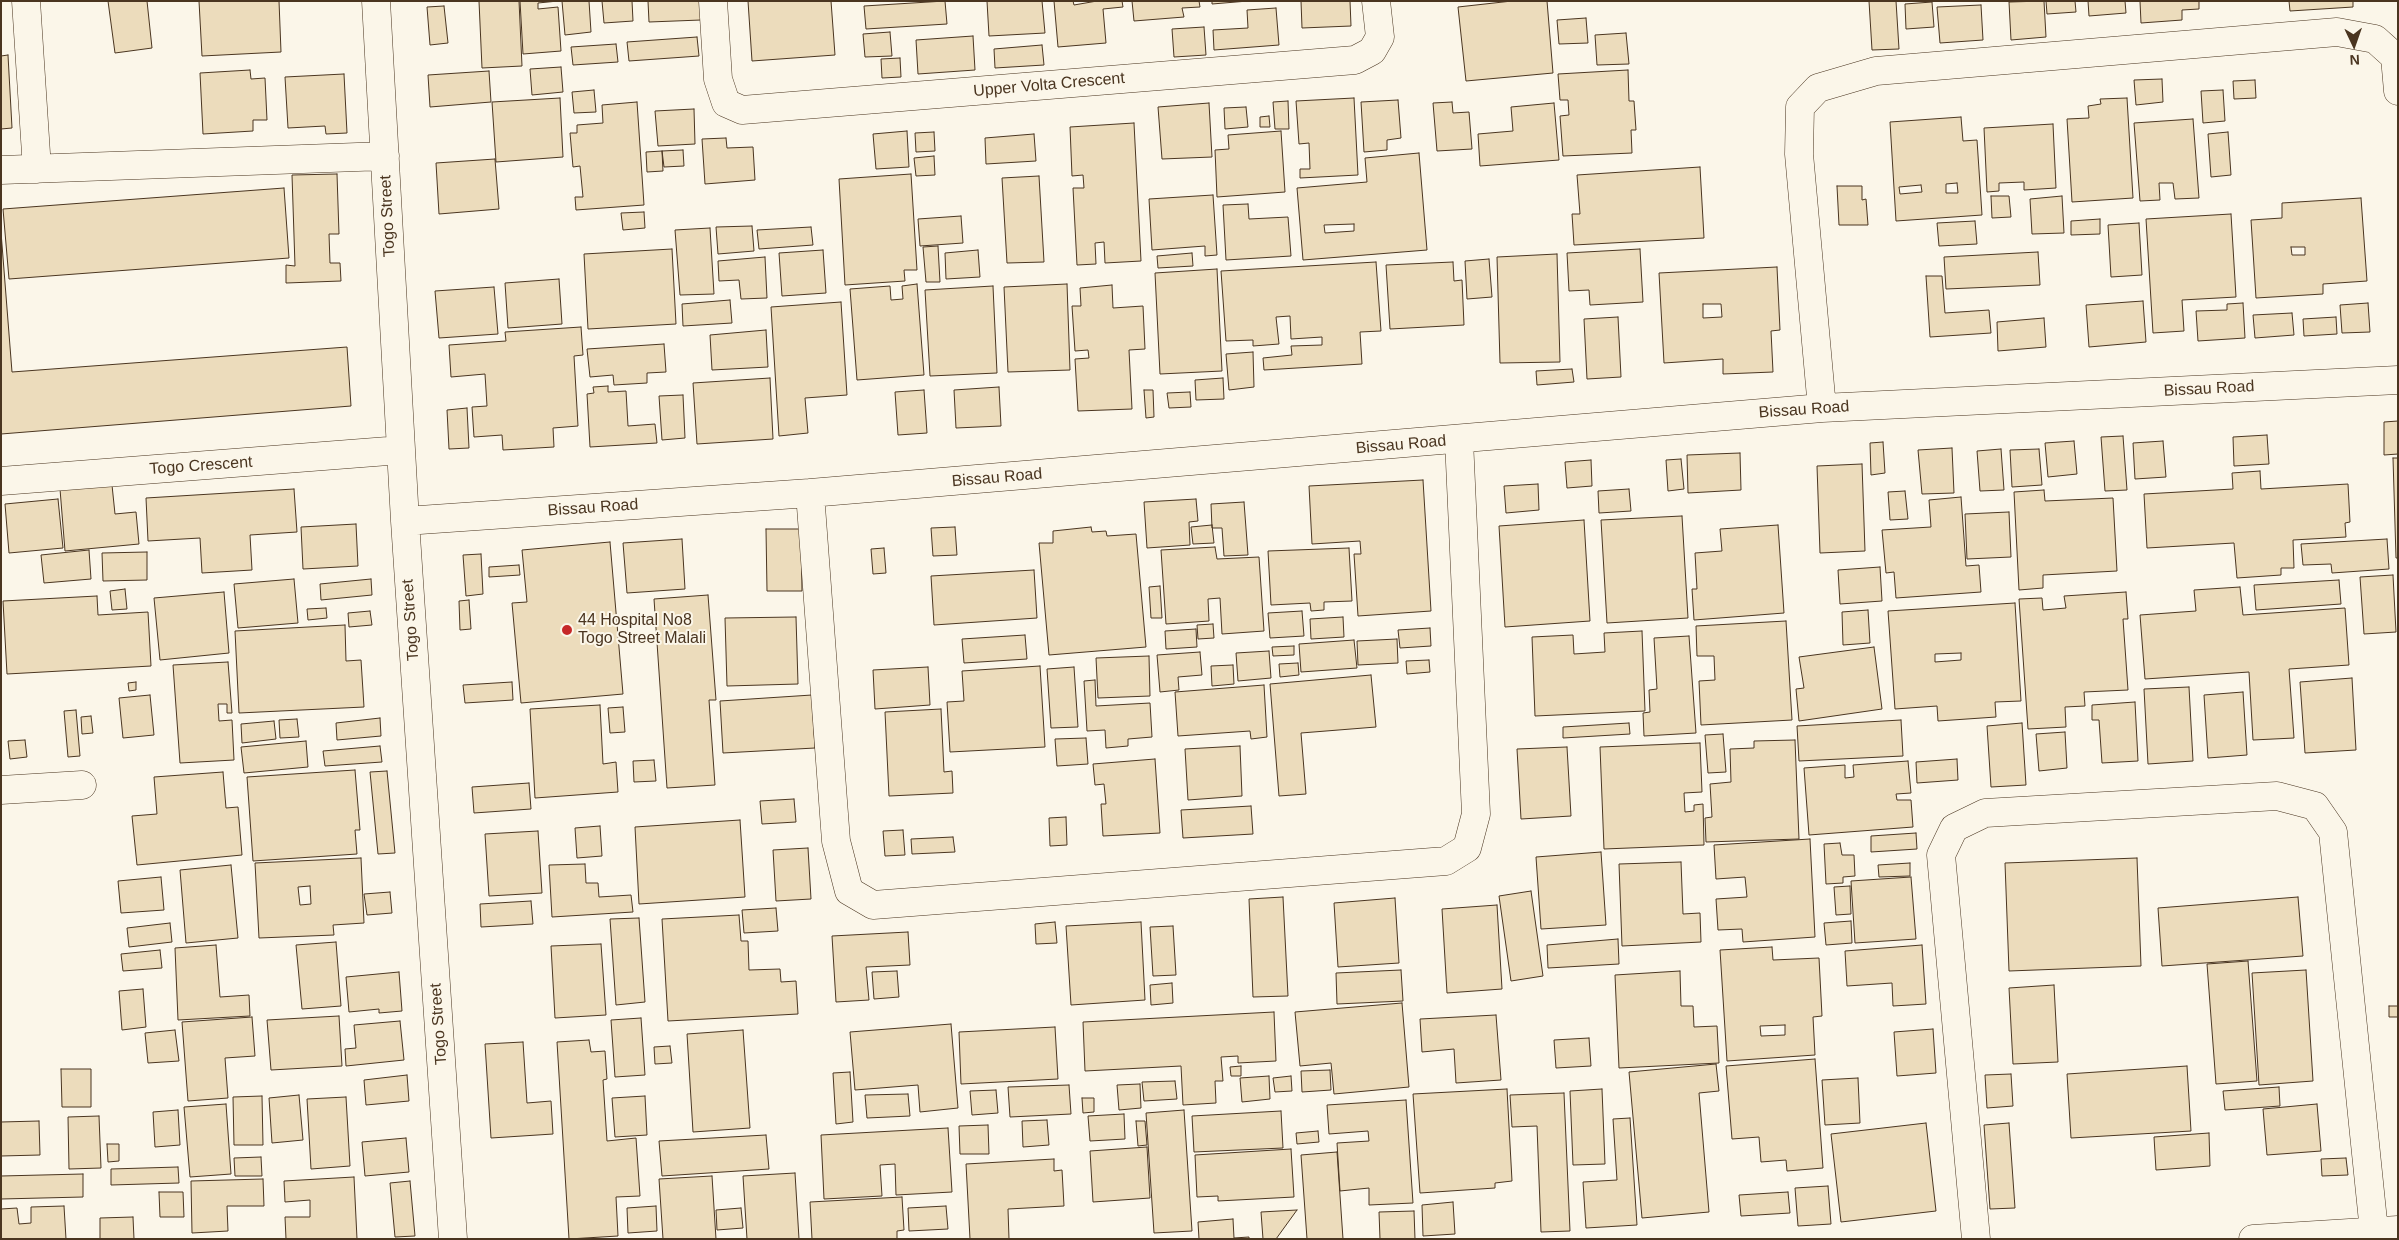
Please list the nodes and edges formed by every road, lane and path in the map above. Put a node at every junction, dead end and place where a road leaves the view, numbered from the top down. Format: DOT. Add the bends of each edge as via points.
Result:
graph roads {
  1 [pos="26,1"];
  2 [pos="376,1"];
  3 [pos="713,1"];
  4 [pos="1376,1"];
  5 [pos="2398,91"];
  6 [pos="385,156"];
  7 [pos="36,169"];
  8 [pos="1,170"];
  9 [pos="2398,380"];
  10 [pos="1822,408"];
  11 [pos="1459,440"];
  12 [pos="401,450"];
  13 [pos="1,481"];
  14 [pos="810,493"];
  15 [pos="404,520"];
  16 [pos="82,785"];
  17 [pos="1,790"];
  18 [pos="2386,1231"];
  19 [pos="454,1239"];
  20 [pos="1976,1239"];
  21 [pos="2253,1239"];
  1 -- 7 [label="street"];
  2 -- 6 [label="street, Togo Street"];
  3 -- 4 [label="street, Upper Volta Crescent" via="718,79 726,103 742,110 1355,60 1372,51 1380,38"];
  5 -- 10 [label="street" via="2396,57 2375,39 2337,32 1876,71 1818,88 1800,107 1800,154"];
  6 -- 7 [label="street"];
  6 -- 12 [label="street, Togo Street"];
  7 -- 8 [label="street"];
  9 -- 10 [label="street, Bissau Road"];
  10 -- 11 [label="street, Bissau Road"];
  11 -- 14 [label="street, Bissau Road"];
  11 -- 14 [label="street" via="1476,814 1467,848 1446,861 873,905 849,891 836,841"];
  12 -- 13 [label="street, Togo Crescent"];
  12 -- 15 [label="street, Togo Street"];
  14 -- 15 [label="street, Bissau Road"];
  15 -- 19 [label="street, Togo Street"];
  16 -- 17 [label="street"];
  18 -- 20 [label="street" via="2333,832 2315,806 2277,796 1985,813 1954,828 1941,855"];
  18 -- 21 [label="street"];
}
